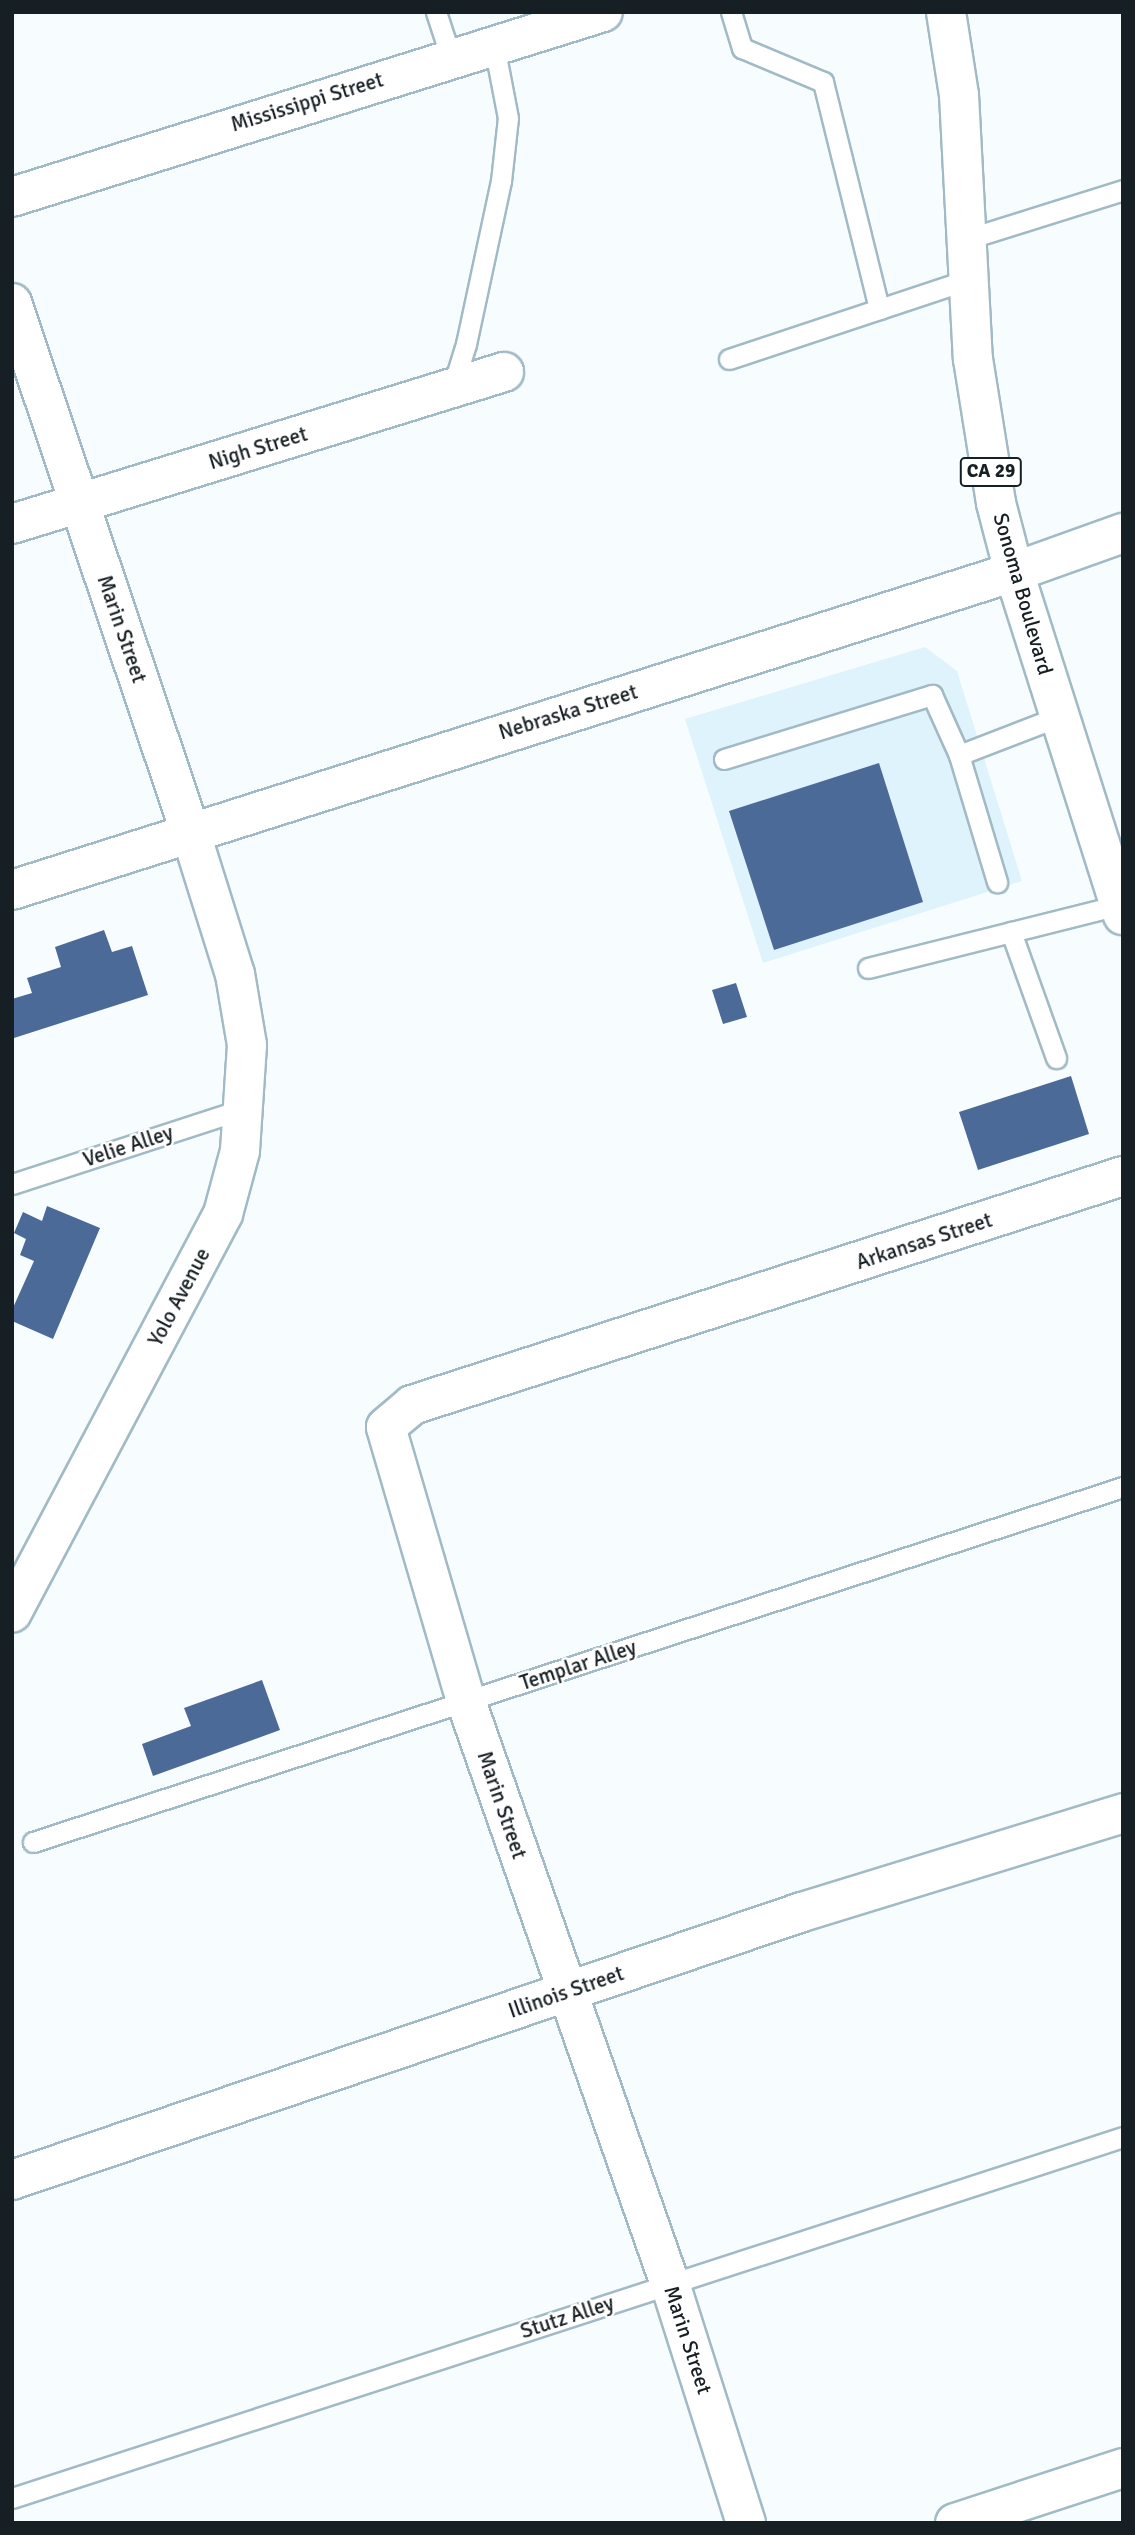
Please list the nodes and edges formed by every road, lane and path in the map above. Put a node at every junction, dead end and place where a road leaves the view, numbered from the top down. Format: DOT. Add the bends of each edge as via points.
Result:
graph roads {
  1 [pos="436,12"];
  2 [pos="603,12"];
  3 [pos="731,12"];
  4 [pos="946,12"];
  5 [pos="494,46"];
  6 [pos="451,58"];
  7 [pos="1123,190"];
  8 [pos="12,197"];
  9 [pos="967,239"];
  10 [pos="969,279"];
  11 [pos="12,303"];
  12 [pos="879,309"];
  13 [pos="729,359"];
  14 [pos="505,373"];
  15 [pos="452,389"];
  16 [pos="79,502"];
  17 [pos="12,524"];
  18 [pos="1123,533"];
  19 [pos="1014,572"];
  20 [pos="1059,716"];
  21 [pos="959,755"];
  22 [pos="724,759"];
  23 [pos="191,834"];
  24 [pos="997,883"];
  25 [pos="12,890"];
  26 [pos="1122,908"];
  27 [pos="1012,932"];
  28 [pos="229,956"];
  29 [pos="869,968"];
  30 [pos="1056,1058"];
  31 [pos="243,1109"];
  32 [pos="1123,1176"];
  33 [pos="12,1184"];
  34 [pos="726,1305"];
  35 [pos="1123,1487"];
  36 [pos="25,1565"];
  37 [pos="12,1613"];
  38 [pos="466,1701"];
  39 [pos="1123,1813"];
  40 [pos="33,1843"];
  41 [pos="568,1992"];
  42 [pos="1123,2137"];
  43 [pos="12,2180"];
  44 [pos="670,2284"];
  45 [pos="1123,2468"];
  46 [pos="12,2498"];
  47 [pos="746,2523"];
  48 [pos="955,2523"];
  1 -- 6 [label="lane"];
  2 -- 5 [label="street, Mississippi Street"];
  3 -- 12 [label="lane" via="742,48 823,82"];
  4 -- 9 [label="street, Sonoma Boulevard / CA 29" via="960,95"];
  5 -- 6 [label="street, Mississippi Street"];
  5 -- 15 [label="lane" via="508,118 501,181"];
  6 -- 8 [label="street, Mississippi Street"];
  7 -- 9 [label="lane"];
  9 -- 10 [label="street, Sonoma Boulevard / CA 29"];
  10 -- 12 [label="lane"];
  10 -- 19 [label="street, Sonoma Boulevard / CA 29" via="973,359 996,503"];
  11 -- 16 [label="street, Marin Street"];
  12 -- 13 [label="lane"];
  14 -- 15 [label="street, Nigh Street"];
  15 -- 16 [label="street, Nigh Street"];
  16 -- 17 [label="street, Nigh Street"];
  16 -- 23 [label="street, Marin Street"];
  18 -- 19 [label="street, Nebraska Street"];
  19 -- 20 [label="street, Sonoma Boulevard / CA 29"];
  19 -- 23 [label="street, Nebraska Street"];
  20 -- 21 [label="lane"];
  20 -- 26 [label="street, Sonoma Boulevard / CA 29"];
  21 -- 22 [label="lane" via="932,695"];
  21 -- 24 [label="lane"];
  23 -- 25 [label="street, Nebraska Street"];
  23 -- 28 [label="street, Marin Street"];
  26 -- 27 [label="lane"];
  27 -- 29 [label="lane"];
  27 -- 30 [label="lane"];
  28 -- 31 [label="street, Yolo Avenue" via="247,1045"];
  31 -- 33 [label="lane, Velie Alley"];
  31 -- 36 [label="street, Yolo Avenue" via="240,1151 223,1214"];
  32 -- 34 [label="street, Arkansas Street"];
  34 -- 38 [label="street, Marin Street" via="412,1405 386,1427"];
  35 -- 38 [label="lane, Templar Alley"];
  36 -- 37 [label="street, Yolo Avenue"];
  38 -- 40 [label="lane, Templar Alley"];
  38 -- 41 [label="street, Marin Street"];
  39 -- 41 [label="street, Illinois Street" via="802,1912"];
  41 -- 43 [label="street, Illinois Street"];
  41 -- 44 [label="street, Marin Street"];
  42 -- 44 [label="lane, Stutz Alley"];
  44 -- 46 [label="lane, Stutz Alley"];
  44 -- 47 [label="street, Marin Street"];
  45 -- 48 [label="street"];
}
